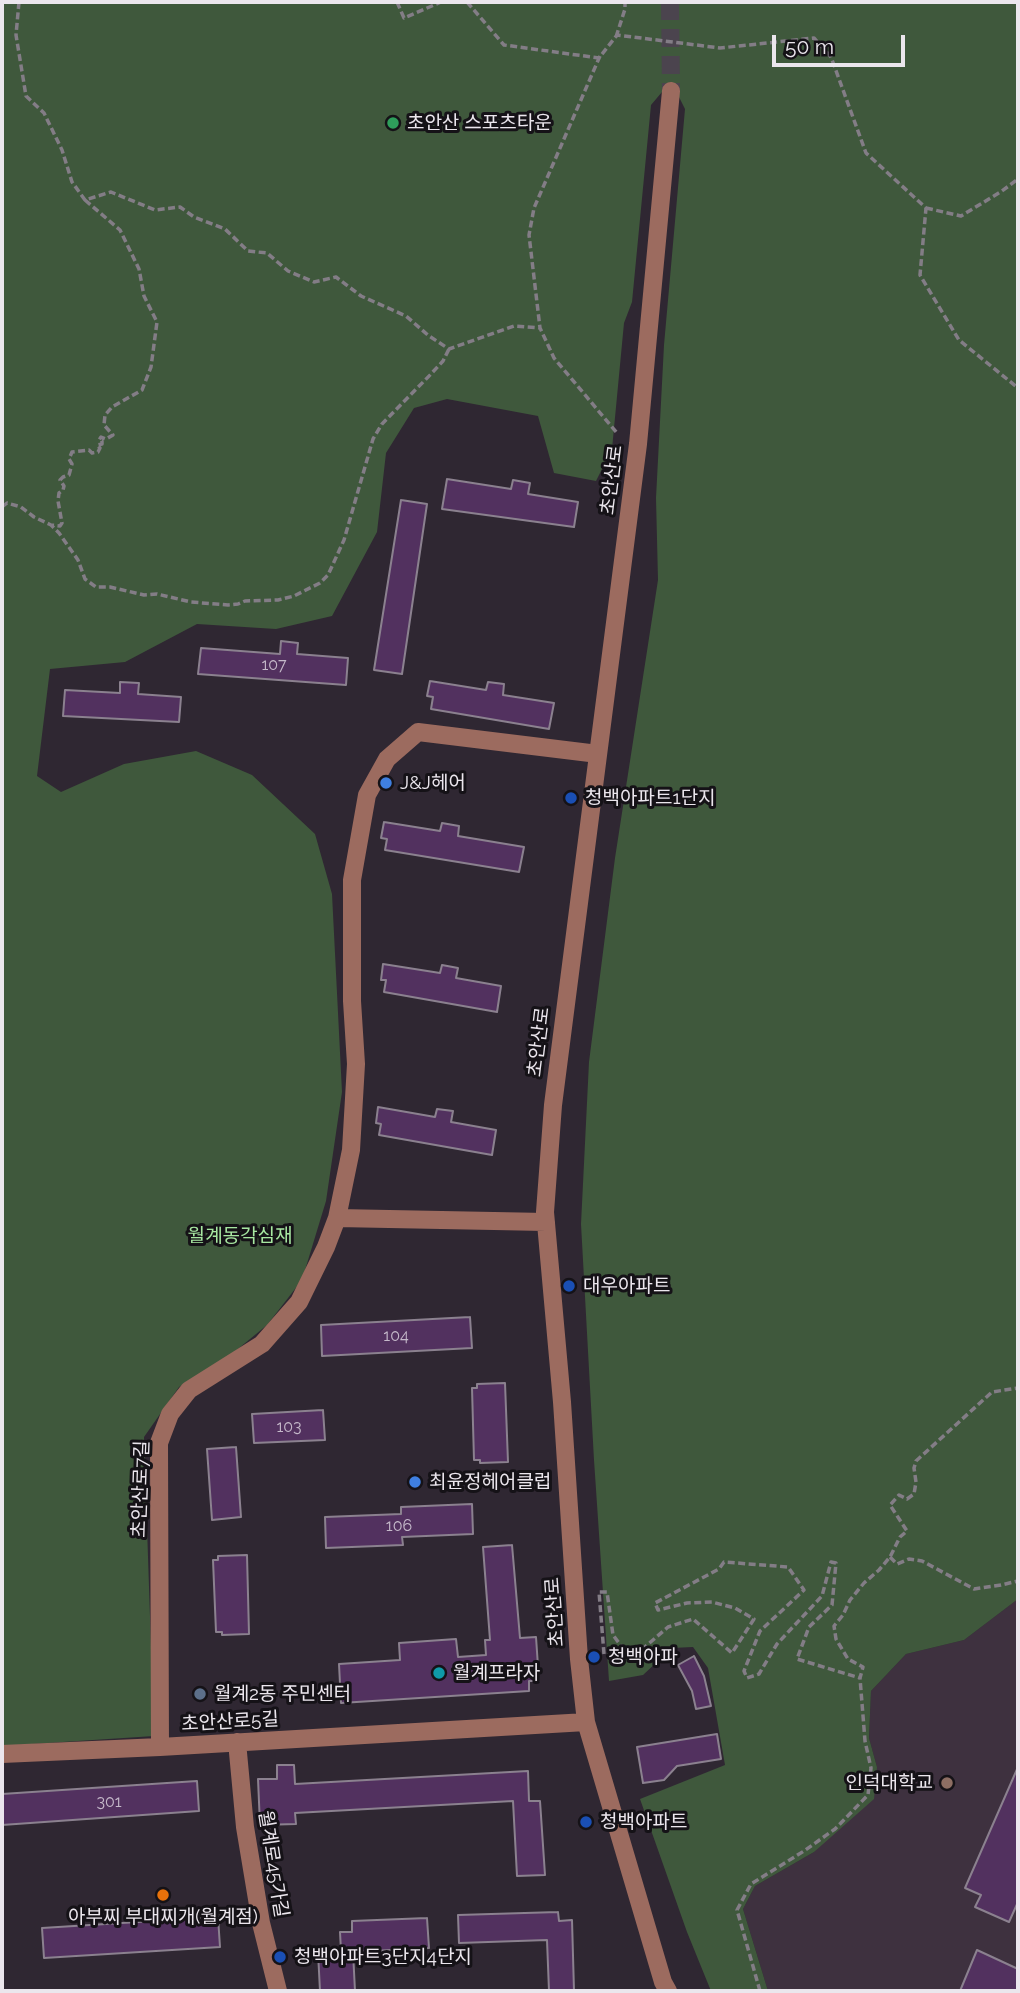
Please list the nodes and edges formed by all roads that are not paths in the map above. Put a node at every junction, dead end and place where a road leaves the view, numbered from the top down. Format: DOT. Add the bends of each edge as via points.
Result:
graph roads {
  1 [pos="671,91"];
  2 [pos="598,754"];
  3 [pos="337,1218"];
  4 [pos="546,1222"];
  5 [pos="586,1722"];
  6 [pos="237,1742"];
  7 [pos="160,1747"];
  8 [pos="2,1754"];
  9 [pos="278,1991"];
  10 [pos="668,1991"];
  1 -- 2 [label="street, 초안산로" via="638,444"];
  2 -- 3 [label="street, 초안산로7길" via="418,732 387,759 367,795 352,880 356,1064 351,1150"];
  2 -- 4 [label="street, 초안산로" via="553,1105"];
  3 -- 4 [label="street"];
  3 -- 7 [label="street, 초안산로7길" via="299,1302 261,1344 189,1390 170,1414 159,1443"];
  4 -- 5 [label="street, 초안산로"];
  5 -- 6 [label="street, 초안산로5길"];
  5 -- 10 [label="street, 초안산로"];
  6 -- 7 [label="street, 초안산로5길"];
  6 -- 9 [label="street, 월계로45가길" via="244,1827"];
  7 -- 8 [label="street, 초안산로5길"];
}
